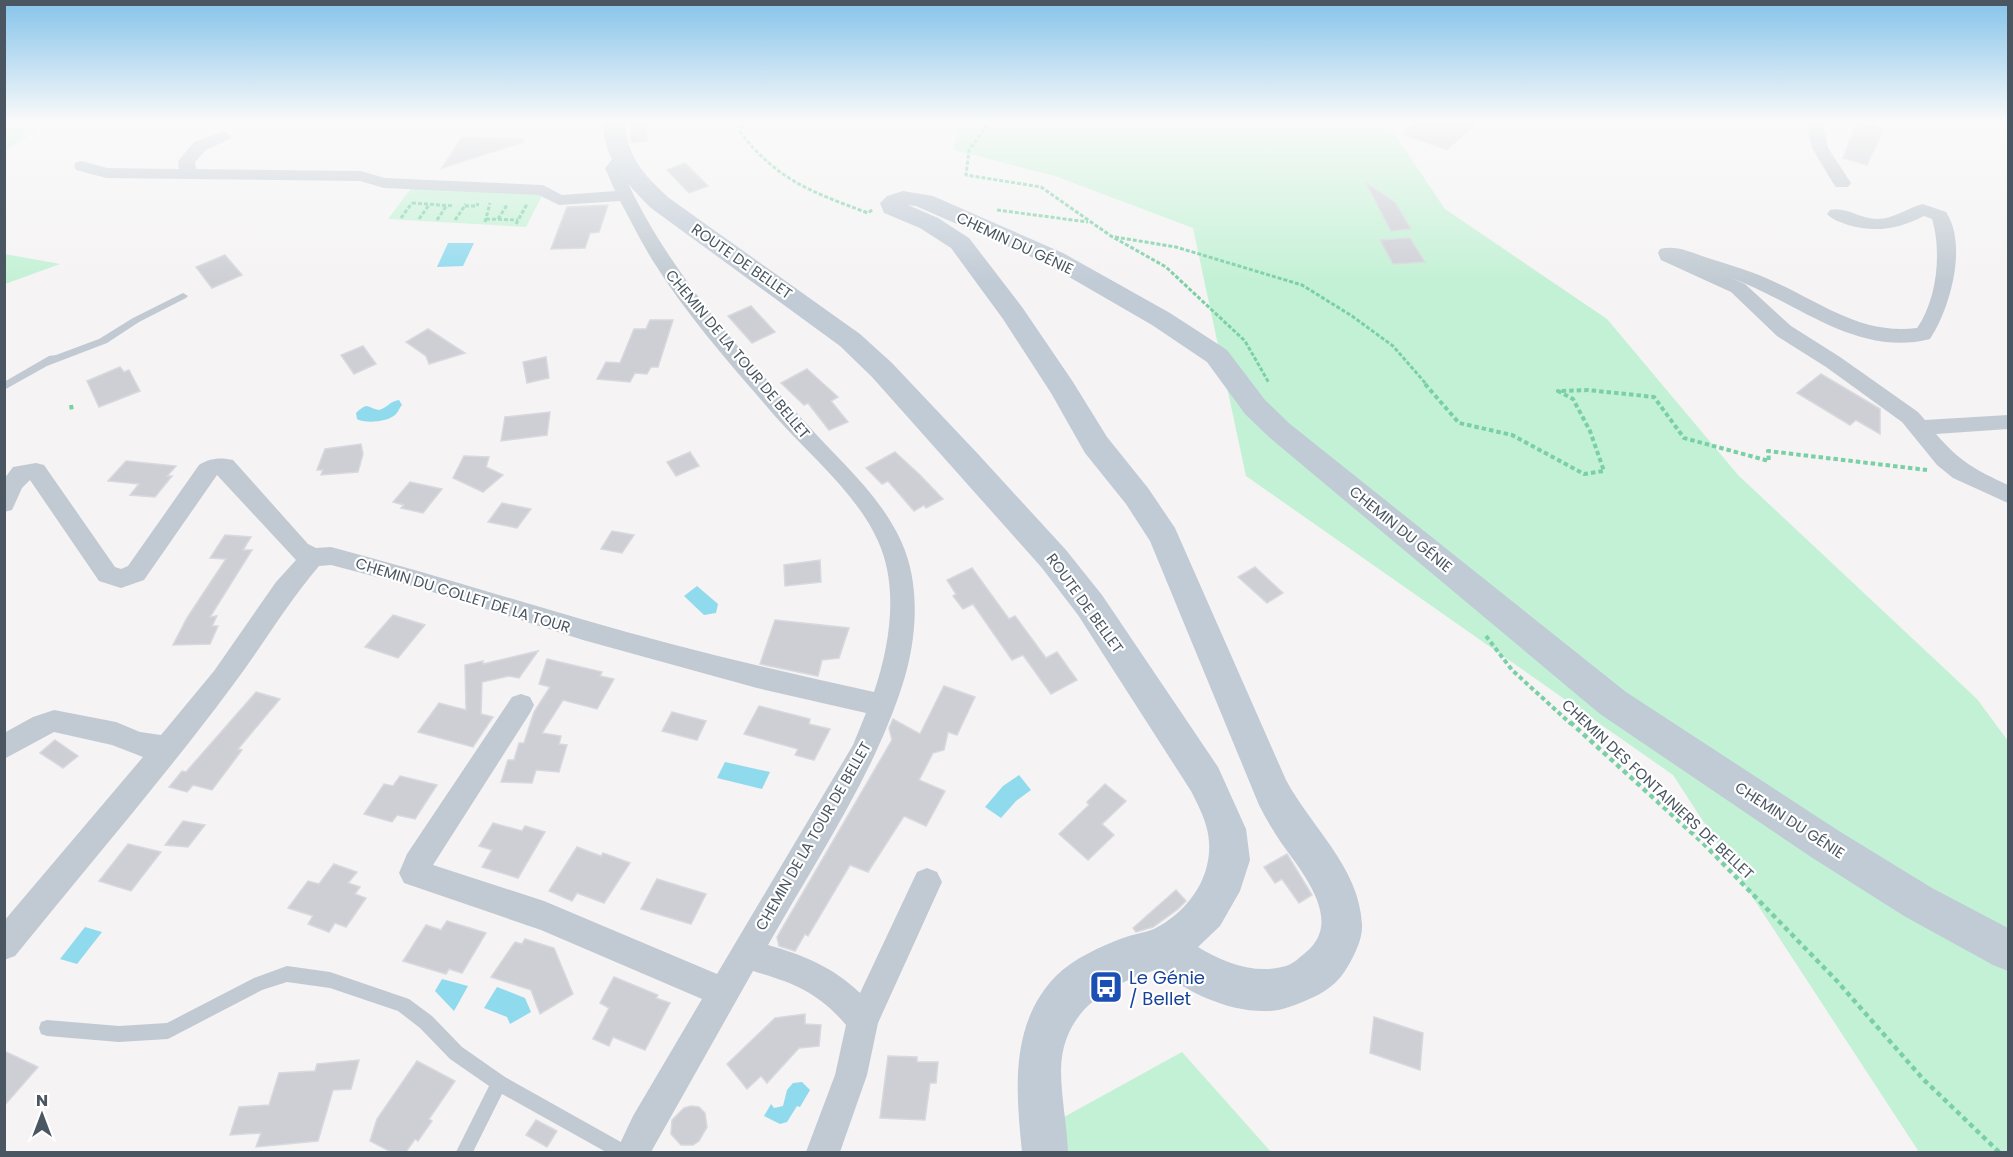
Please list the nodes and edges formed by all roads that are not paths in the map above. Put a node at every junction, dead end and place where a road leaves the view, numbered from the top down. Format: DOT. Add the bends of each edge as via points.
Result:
graph roads {
  1 [pos="189,174"];
  2 [pos="616,174"];
  3 [pos="634,174"];
  4 [pos="1836,174"];
  5 [pos="1842,183"];
  6 [pos="624,196"];
  7 [pos="1836,214"];
  8 [pos="183,296"];
  9 [pos="64,351"];
  10 [pos="46,363"];
  11 [pos="4,387"];
  12 [pos="2008,422"];
  13 [pos="1921,428"];
  14 [pos="2008,495"];
  15 [pos="4,504"];
  16 [pos="312,558"];
  17 [pos="521,705"];
  18 [pos="883,705"];
  19 [pos="4,747"];
  20 [pos="168,748"];
  21 [pos="927,882"];
  22 [pos="4,945"];
  23 [pos="1165,946"];
  24 [pos="2008,950"];
  25 [pos="746,954"];
  26 [pos="723,992"];
  27 [pos="863,1021"];
  28 [pos="47,1028"];
  29 [pos="500,1083"];
  30 [pos="464,1152"];
  31 [pos="622,1152"];
  32 [pos="633,1152"];
  33 [pos="823,1152"];
  34 [pos="1046,1152"];
  1 -- 6 [label="street" via="361,176 384,183 543,190 559,200"];
  2 -- 6 [label="street, CHEMIN DE LA TOUR DE BELLET"];
  3 -- 23 [label="street, ROUTE DE BELLET" via="660,202 850,340 882,370 1028,529 1090,604 1205,778 1227,829 1230,860 1220,891 1195,924"];
  4 -- 5 [label="street"];
  6 -- 18 [label="street, CHEMIN DE LA TOUR DE BELLET" via="663,263 767,393 877,518 885,533 895,557 902,627 898,660"];
  7 -- 13 [label="street" via="1857,223 1880,226 1923,209 1940,216 1945,225 1945,274 1935,315 1923,334 1909,338 1863,333 1753,279 1667,253 1738,288 1784,331 1893,404"];
  8 -- 10 [label="lane" via="103,341"];
  9 -- 10 [label="lane"];
  10 -- 11 [label="lane"];
  12 -- 13 [label="street"];
  13 -- 14 [label="street" via="1945,459 1961,472"];
  15 -- 16 [label="street" via="21,473 36,471 107,574 129,578 207,471 225,465 300,550"];
  16 -- 18 [label="street, CHEMIN DU COLLET DE LA TOUR" via="331,556 423,580 542,619"];
  16 -- 20 [label="street"];
  17 -- 26 [label="street" via="414,873 544,916"];
  18 -- 25 [label="street, CHEMIN DE LA TOUR DE BELLET" via="863,752"];
  19 -- 20 [label="street" via="54,722"];
  20 -- 22 [label="street"];
  21 -- 27 [label="street"];
  23 -- 24 [label="street, CHEMIN DU GÉNIE" via="1188,967 1217,980 1258,990 1290,987 1305,980 1330,958 1339,941 1342,927 1337,896 1284,813 1155,521 1096,445 1013,313 960,243 929,223 893,208 891,203 897,200 924,201 1054,258 1217,356 1255,407 1280,430 1613,703 1918,902"];
  23 -- 34 [label="street, ROUTE DE BELLET" via="1123,959 1088,978 1058,1008 1048,1026 1039,1070"];
  25 -- 26 [label="street, CHEMIN DE LA TOUR DE BELLET"];
  25 -- 27 [label="street" via="802,970 826,982"];
  26 -- 32 [label="street, CHEMIN DE LA TOUR DE BELLET"];
  27 -- 33 [label="street" via="851,1075"];
  28 -- 29 [label="lane" via="118,1034 168,1031 259,983 287,974 330,980 403,1005 456,1053"];
  29 -- 30 [label="lane"];
  29 -- 31 [label="lane"];
}
